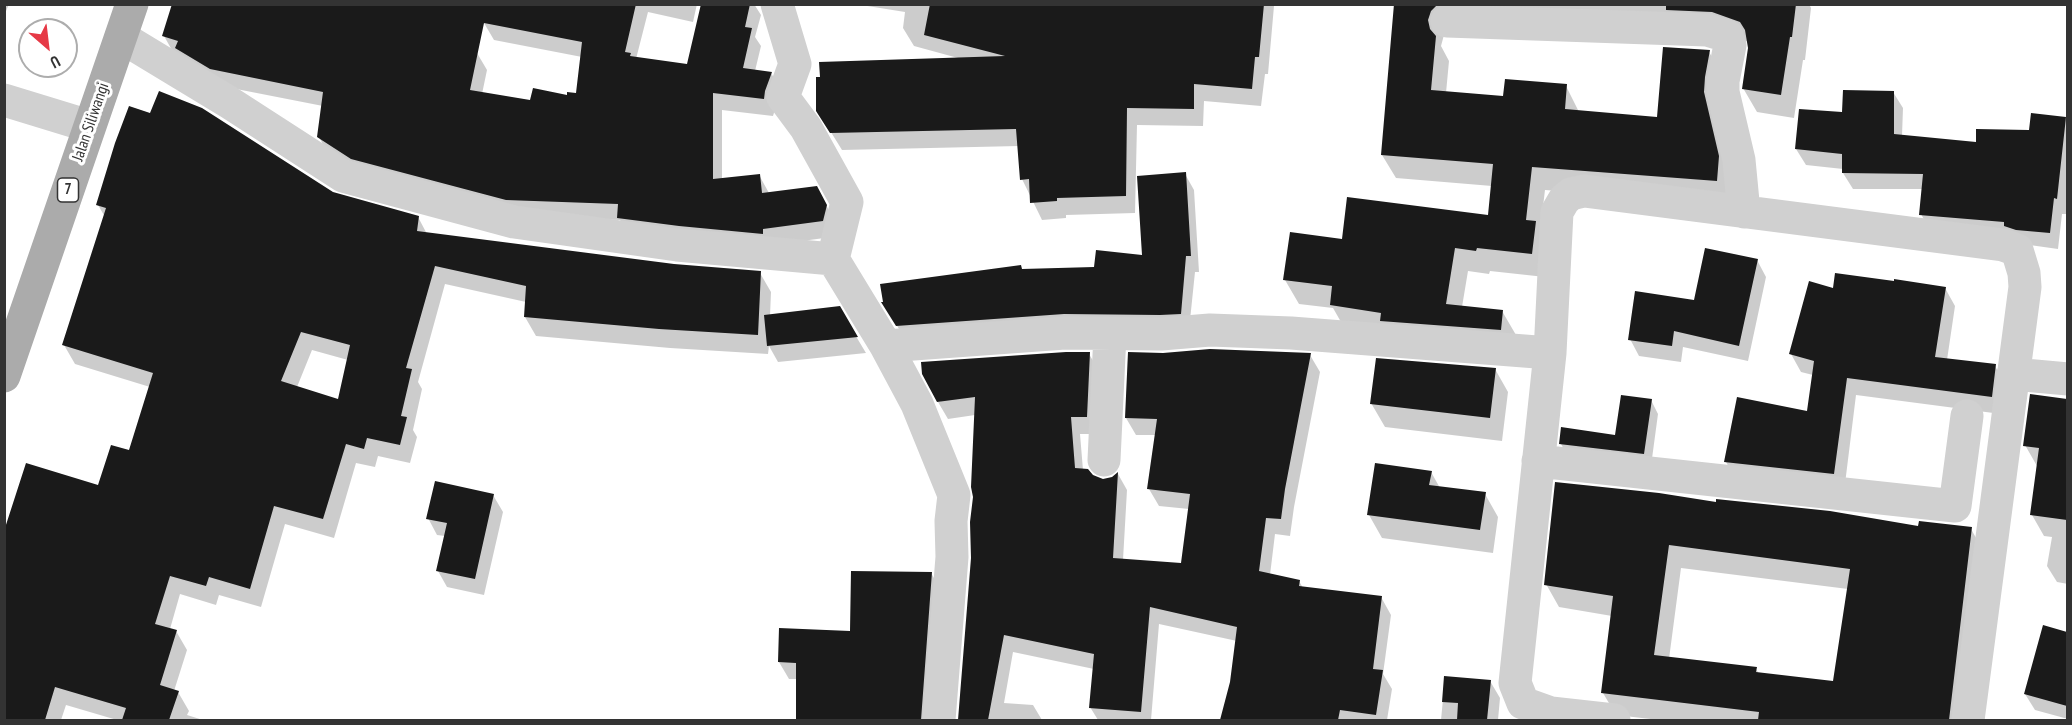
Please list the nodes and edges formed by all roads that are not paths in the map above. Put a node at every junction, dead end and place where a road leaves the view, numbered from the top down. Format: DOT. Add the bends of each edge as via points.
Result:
graph roads {
  1 [pos="132,4"];
  2 [pos="777,4"];
  3 [pos="1447,21"];
  4 [pos="121,37"];
  5 [pos="7,110"];
  6 [pos="89,126"];
  7 [pos="1744,212"];
  8 [pos="833,259"];
  9 [pos="1110,334"];
  10 [pos="886,346"];
  11 [pos="1550,353"];
  12 [pos="2013,374"];
  13 [pos="4,376"];
  14 [pos="2067,379"];
  15 [pos="1967,416"];
  16 [pos="1104,460"];
  17 [pos="1538,461"];
  18 [pos="939,720"];
  19 [pos="1614,720"];
  20 [pos="1968,720"];
  1 -- 4 [label="main road, Jalan Siliwangi / 7"];
  2 -- 8 [label="street" via="795,64 783,97 806,128 847,202"];
  3 -- 7 [label="street" via="1707,30 1727,36 1730,45 1723,92 1739,160"];
  4 -- 6 [label="main road, Jalan Siliwangi / 7"];
  4 -- 8 [label="street" via="343,176 513,222 677,245"];
  5 -- 6 [label="street"];
  6 -- 13 [label="main road, Jalan Siliwangi / 7"];
  7 -- 11 [label="street" via="1584,191 1572,194 1557,212"];
  7 -- 12 [label="street" via="2017,250 2025,287"];
  8 -- 10 [label="street"];
  9 -- 10 [label="street" via="1065,333"];
  9 -- 11 [label="street" via="1210,330 1291,333"];
  9 -- 16 [label="street"];
  10 -- 18 [label="street" via="916,404 954,495"];
  11 -- 17 [label="street"];
  12 -- 14 [label="street"];
  12 -- 20 [label="street"];
  15 -- 17 [label="street" via="1955,506"];
  17 -- 19 [label="street" via="1515,683 1523,703 1551,713"];
}
